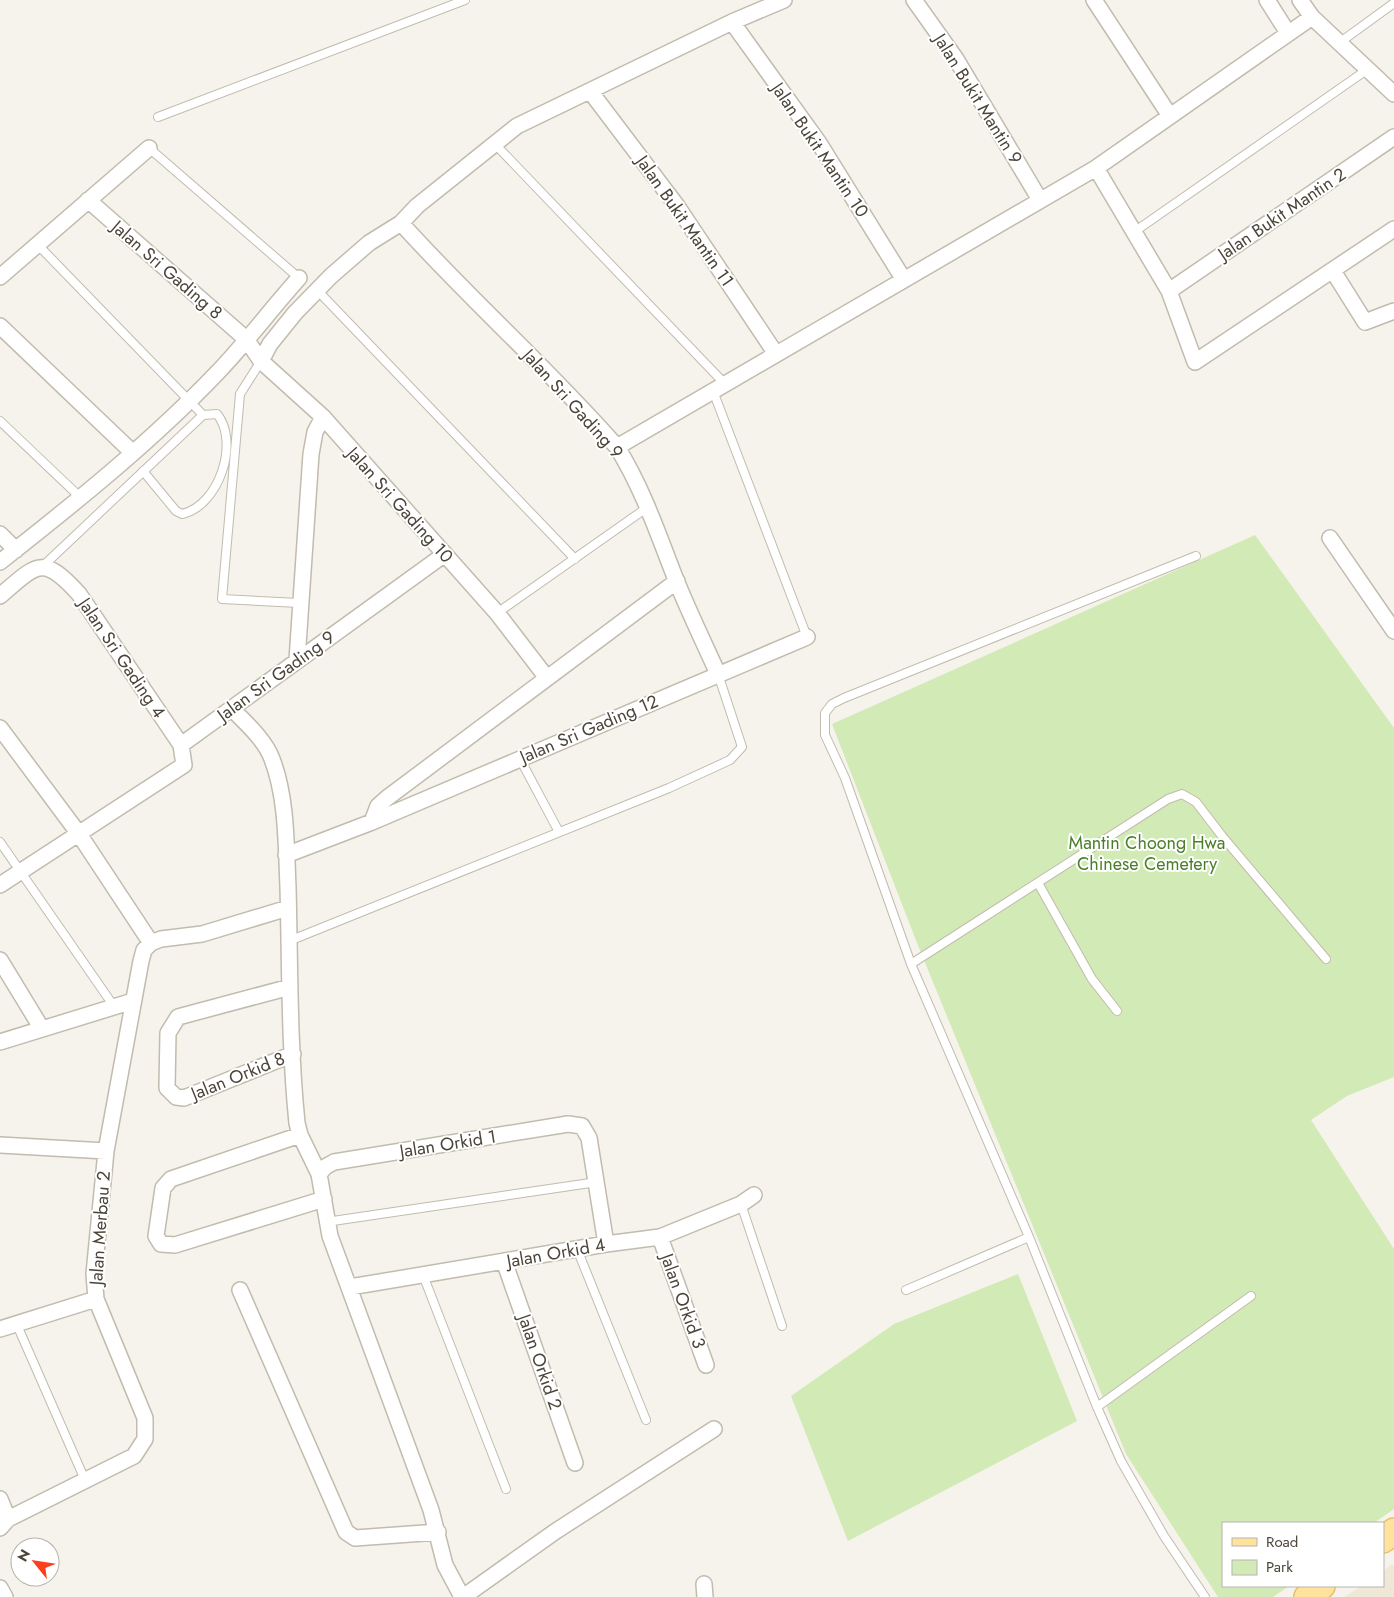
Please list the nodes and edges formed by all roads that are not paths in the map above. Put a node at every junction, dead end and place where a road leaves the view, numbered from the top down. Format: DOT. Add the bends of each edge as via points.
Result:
graph roads {
  1 [pos="465,0"];
  2 [pos="784,0"];
  3 [pos="914,0"];
  4 [pos="1094,0"];
  5 [pos="1268,0"];
  6 [pos="1300,0"];
  7 [pos="1394,4"];
  8 [pos="1312,17"];
  9 [pos="732,22"];
  10 [pos="1288,33"];
  11 [pos="1339,43"];
  12 [pos="1368,69"];
  13 [pos="590,91"];
  14 [pos="1394,94"];
  15 [pos="1170,116"];
  16 [pos="158,118"];
  17 [pos="1394,137"];
  18 [pos="494,143"];
  19 [pos="149,148"];
  20 [pos="1096,168"];
  21 [pos="88,200"];
  22 [pos="1040,200"];
  23 [pos="401,223"];
  24 [pos="1394,229"];
  25 [pos="1134,232"];
  26 [pos="37,244"];
  27 [pos="1333,271"];
  28 [pos="0,277"];
  29 [pos="299,278"];
  30 [pos="904,280"];
  31 [pos="317,290"];
  32 [pos="1169,291"];
  33 [pos="1394,311"];
  34 [pos="0,326"];
  35 [pos="246,339"];
  36 [pos="776,354"];
  37 [pos="261,361"];
  38 [pos="719,388"];
  39 [pos="190,400"];
  40 [pos="203,414"];
  41 [pos="322,417"];
  42 [pos="0,421"];
  43 [pos="617,447"];
  44 [pos="132,452"];
  45 [pos="143,472"];
  46 [pos="80,497"];
  47 [pos="648,507"];
  48 [pos="0,534"];
  49 [pos="1330,538"];
  50 [pos="16,550"];
  51 [pos="445,554"];
  52 [pos="1196,556"];
  53 [pos="575,559"];
  54 [pos="0,562"];
  55 [pos="42,566"];
  56 [pos="677,581"];
  57 [pos="0,596"];
  58 [pos="299,603"];
  59 [pos="497,613"];
  60 [pos="1394,631"];
  61 [pos="807,637"];
  62 [pos="297,660"];
  63 [pos="718,674"];
  64 [pos="547,678"];
  65 [pos="232,709"];
  66 [pos="0,728"];
  67 [pos="181,745"];
  68 [pos="520,759"];
  69 [pos="372,822"];
  70 [pos="558,832"];
  71 [pos="80,834"];
  72 [pos="0,842"];
  73 [pos="286,855"];
  74 [pos="22,871"];
  75 [pos="1038,883"];
  76 [pos="0,885"];
  77 [pos="288,908"];
  78 [pos="289,941"];
  79 [pos="151,943"];
  80 [pos="1326,959"];
  81 [pos="0,960"];
  82 [pos="911,964"];
  83 [pos="290,987"];
  84 [pos="133,1001"];
  85 [pos="113,1005"];
  86 [pos="1118,1011"];
  87 [pos="42,1029"];
  88 [pos="0,1042"];
  89 [pos="293,1054"];
  90 [pos="300,1135"];
  91 [pos="0,1145"];
  92 [pos="106,1151"];
  93 [pos="319,1174"];
  94 [pos="597,1182"];
  95 [pos="754,1195"];
  96 [pos="324,1199"];
  97 [pos="741,1204"];
  98 [pos="326,1222"];
  99 [pos="660,1237"];
  100 [pos="1029,1237"];
  101 [pos="606,1244"];
  102 [pos="578,1249"];
  103 [pos="504,1261"];
  104 [pos="423,1275"];
  105 [pos="350,1287"];
  106 [pos="240,1290"];
  107 [pos="906,1290"];
  108 [pos="1250,1296"];
  109 [pos="96,1299"];
  110 [pos="17,1324"];
  111 [pos="782,1326"];
  112 [pos="0,1329"];
  113 [pos="706,1365"];
  114 [pos="1097,1407"];
  115 [pos="646,1420"];
  116 [pos="714,1429"];
  117 [pos="575,1463"];
  118 [pos="85,1480"];
  119 [pos="506,1489"];
  120 [pos="0,1499"];
  121 [pos="4,1523"];
  122 [pos="438,1532"];
  123 [pos="1321,1587"];
  124 [pos="0,1588"];
  125 [pos="5,1597"];
  126 [pos="462,1597"];
  127 [pos="1205,1597"];
  128 [pos="1308,1597"];
  1 -- 16 [label="lane"];
  2 -- 9 [label="street"];
  3 -- 22 [label="street, Jalan Bukit Mantin 9" via="956,59"];
  4 -- 15 [label="street"];
  5 -- 10 [label="street"];
  6 -- 8 [label="street"];
  7 -- 11 [label="lane"];
  8 -- 10 [label="street"];
  8 -- 11 [label="street"];
  9 -- 13 [label="street"];
  9 -- 30 [label="street, Jalan Bukit Mantin 10" via="819,143"];
  10 -- 15 [label="street"];
  11 -- 12 [label="street"];
  12 -- 14 [label="street"];
  12 -- 25 [label="lane"];
  13 -- 18 [label="street" via="517,126"];
  13 -- 36 [label="street, Jalan Bukit Mantin 11" via="677,206"];
  15 -- 20 [label="street"];
  17 -- 32 [label="street, Jalan Bukit Mantin 2"];
  18 -- 23 [label="street"];
  18 -- 38 [label="lane"];
  19 -- 21 [label="street"];
  19 -- 29 [label="lane"];
  20 -- 22 [label="street"];
  20 -- 25 [label="street"];
  21 -- 26 [label="street"];
  21 -- 35 [label="street, Jalan Sri Gading 8"];
  22 -- 30 [label="street"];
  23 -- 31 [label="street" via="370,243"];
  23 -- 43 [label="street, Jalan Sri Gading 9"];
  24 -- 27 [label="street"];
  25 -- 32 [label="street"];
  26 -- 28 [label="street"];
  26 -- 39 [label="lane"];
  27 -- 32 [label="street" via="1195,362"];
  27 -- 33 [label="street" via="1365,322"];
  29 -- 35 [label="street"];
  30 -- 36 [label="street"];
  31 -- 37 [label="street" via="288,321"];
  31 -- 53 [label="lane"];
  34 -- 44 [label="street"];
  35 -- 37 [label="street, Jalan Sri Gading 10"];
  35 -- 39 [label="street"];
  36 -- 38 [label="street"];
  37 -- 41 [label="street, Jalan Sri Gading 10"];
  37 -- 58 [label="lane" via="240,394 222,599"];
  38 -- 43 [label="street"];
  38 -- 61 [label="lane"];
  39 -- 40 [label="lane"];
  39 -- 44 [label="street"];
  40 -- 45 [label="lane"];
  40 -- 45 [label="lane" via="217,414 226,429 224,468 214,490 190,512 182,514"];
  41 -- 51 [label="street, Jalan Sri Gading 10"];
  41 -- 58 [label="street" via="314,432 311,454"];
  42 -- 46 [label="lane"];
  43 -- 47 [label="street, Jalan Sri Gading 9"];
  44 -- 46 [label="street"];
  45 -- 55 [label="lane"];
  46 -- 50 [label="street"];
  47 -- 53 [label="lane"];
  47 -- 56 [label="street, Jalan Sri Gading 9"];
  48 -- 50 [label="street"];
  49 -- 60 [label="street"];
  50 -- 54 [label="street"];
  51 -- 59 [label="street, Jalan Sri Gading 10"];
  51 -- 62 [label="street, Jalan Sri Gading 9"];
  52 -- 82 [label="lane" via="844,698 832,704 825,713 825,735 845,778"];
  53 -- 59 [label="lane"];
  55 -- 57 [label="street" via="30,570"];
  55 -- 67 [label="street, Jalan Sri Gading 4" via="64,577 80,594"];
  56 -- 63 [label="street, Jalan Sri Gading 9"];
  56 -- 64 [label="street"];
  58 -- 62 [label="street"];
  59 -- 64 [label="street, Jalan Sri Gading 10"];
  61 -- 63 [label="street, Jalan Sri Gading 12"];
  62 -- 65 [label="street, Jalan Sri Gading 9"];
  63 -- 68 [label="street, Jalan Sri Gading 12"];
  63 -- 70 [label="lane" via="742,747 730,760"];
  64 -- 69 [label="street" via="387,798 378,806"];
  65 -- 67 [label="street, Jalan Sri Gading 9"];
  65 -- 73 [label="street" via="272,756 281,791"];
  66 -- 71 [label="street"];
  67 -- 71 [label="street, Jalan Sri Gading 4" via="184,765"];
  68 -- 69 [label="street, Jalan Sri Gading 12"];
  68 -- 70 [label="lane"];
  69 -- 73 [label="street, Jalan Sri Gading 12"];
  70 -- 78 [label="lane"];
  71 -- 74 [label="street"];
  71 -- 79 [label="street"];
  72 -- 74 [label="lane"];
  73 -- 77 [label="street"];
  74 -- 76 [label="street"];
  74 -- 85 [label="lane"];
  75 -- 80 [label="lane" via="1168,799 1182,794 1196,802"];
  75 -- 82 [label="lane"];
  75 -- 86 [label="lane" via="1092,979"];
  77 -- 78 [label="street"];
  77 -- 79 [label="street" via="202,934"];
  78 -- 83 [label="street"];
  79 -- 84 [label="street, Jalan Merbau 2" via="144,950"];
  81 -- 87 [label="street"];
  82 -- 100 [label="lane"];
  83 -- 89 [label="street"];
  83 -- 89 [label="street, Jalan Orkid 8" via="178,1017 168,1033 167,1088 176,1097 184,1098"];
  84 -- 85 [label="street"];
  84 -- 92 [label="street, Jalan Merbau 2"];
  85 -- 87 [label="street"];
  87 -- 88 [label="street"];
  89 -- 90 [label="street" via="294,1098"];
  90 -- 93 [label="street"];
  90 -- 96 [label="street" via="171,1179 163,1188 156,1236 161,1244 175,1245"];
  91 -- 92 [label="street"];
  92 -- 109 [label="street, Jalan Merbau 2" via="96,1244"];
  93 -- 94 [label="street, Jalan Orkid 1" via="334,1162 568,1124 582,1126 589,1138"];
  93 -- 96 [label="street"];
  94 -- 98 [label="lane"];
  94 -- 101 [label="street"];
  95 -- 97 [label="street, Jalan Orkid 4"];
  96 -- 98 [label="street"];
  97 -- 99 [label="street, Jalan Orkid 4"];
  97 -- 111 [label="lane"];
  98 -- 105 [label="street"];
  99 -- 101 [label="street, Jalan Orkid 4"];
  99 -- 113 [label="street, Jalan Orkid 3"];
  100 -- 107 [label="lane"];
  100 -- 114 [label="lane"];
  101 -- 102 [label="street, Jalan Orkid 4"];
  102 -- 103 [label="street, Jalan Orkid 4"];
  102 -- 115 [label="lane"];
  103 -- 104 [label="street, Jalan Orkid 4"];
  103 -- 117 [label="street, Jalan Orkid 2"];
  104 -- 105 [label="street, Jalan Orkid 4"];
  104 -- 119 [label="lane"];
  105 -- 122 [label="street"];
  106 -- 122 [label="street" via="346,1532 355,1538"];
  108 -- 114 [label="lane"];
  109 -- 110 [label="street"];
  109 -- 118 [label="street, Jalan Merbau 2" via="145,1418 145,1439 134,1456"];
  110 -- 112 [label="street"];
  110 -- 118 [label="lane"];
  114 -- 127 [label="lane" via="1121,1461 1164,1536"];
  116 -- 126 [label="street" via="556,1531"];
  118 -- 121 [label="street, Jalan Merbau 2"];
  120 -- 121 [label="street"];
  122 -- 126 [label="street" via="444,1565"];
  123 -- 128 [label="main road"];
  124 -- 125 [label="street"];
}
